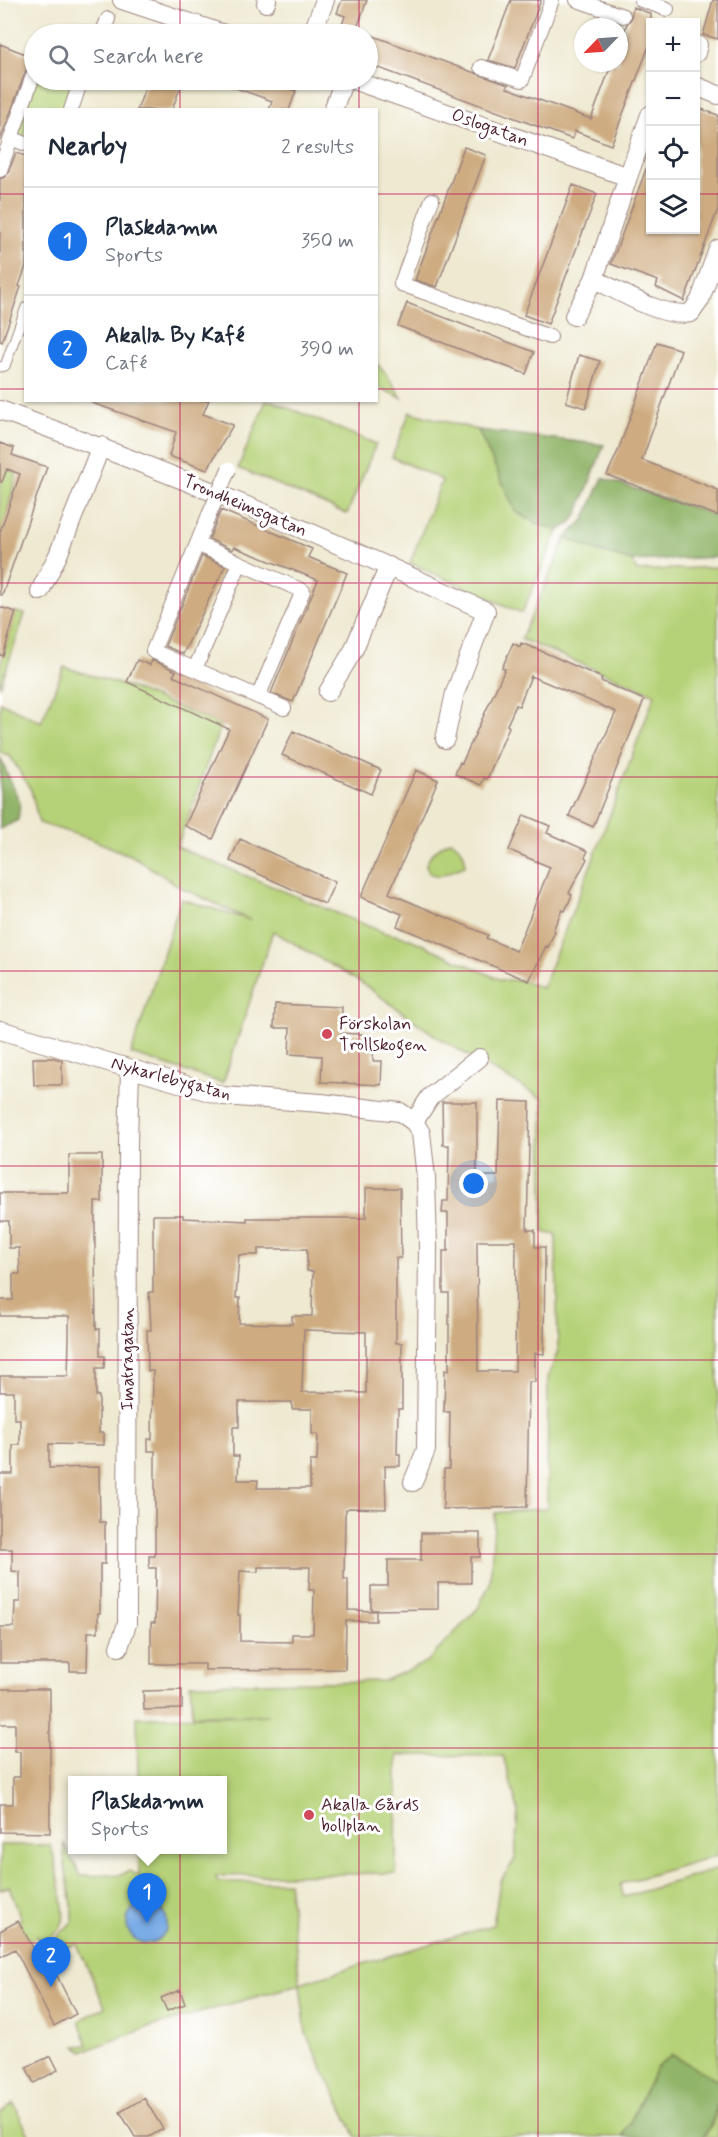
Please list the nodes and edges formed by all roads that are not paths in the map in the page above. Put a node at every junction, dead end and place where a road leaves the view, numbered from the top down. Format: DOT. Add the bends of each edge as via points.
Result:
graph roads {
  1 [pos="122,0"];
  2 [pos="325,0"];
  3 [pos="552,0"];
  4 [pos="577,0"];
  5 [pos="641,0"];
  6 [pos="667,9"];
  7 [pos="623,16"];
  8 [pos="108,19"];
  9 [pos="106,24"];
  10 [pos="194,24"];
  11 [pos="316,24"];
  12 [pos="481,67"];
  13 [pos="700,88"];
  14 [pos="378,89"];
  15 [pos="28,90"];
  16 [pos="78,90"];
  17 [pos="340,90"];
  18 [pos="718,95"];
  19 [pos="72,108"];
  20 [pos="334,108"];
  21 [pos="647,126"];
  22 [pos="11,138"];
  23 [pos="24,143"];
  24 [pos="0,170"];
  25 [pos="628,177"];
  26 [pos="432,200"];
  27 [pos="718,249"];
  28 [pos="594,279"];
  29 [pos="24,313"];
  30 [pos="574,316"];
  31 [pos="550,337"];
  32 [pos="0,367"];
  33 [pos="0,410"];
  34 [pos="101,447"];
  35 [pos="228,469"];
  36 [pos="197,544"];
  37 [pos="240,563"];
  38 [pos="389,566"];
  39 [pos="40,591"];
  40 [pos="195,669"];
  41 [pos="328,692"];
  42 [pos="258,697"];
  43 [pos="284,708"];
  44 [pos="445,739"];
  45 [pos="0,1030"];
  46 [pos="479,1058"];
  47 [pos="130,1069"];
  48 [pos="414,1122"];
  49 [pos="413,1482"];
  50 [pos="119,1647"];
  1 -- 10 [label="street"];
  2 -- 11 [label="street"];
  3 -- 12 [label="street" via="522,80"];
  4 -- 7 [label="street"];
  5 -- 6 [label="street"];
  8 -- 9 [label="street"];
  13 -- 18 [label="street"];
  14 -- 25 [label="street, Oslogatan"];
  15 -- 22 [label="street"];
  16 -- 19 [label="street"];
  17 -- 20 [label="street"];
  21 -- 25 [label="street"];
  22 -- 23 [label="street"];
  22 -- 24 [label="street"];
  25 -- 28 [label="street"];
  26 -- 31 [label="street" via="401,284"];
  27 -- 28 [label="street" via="700,300 691,313 676,314 651,306"];
  28 -- 30 [label="street"];
  29 -- 32 [label="lane" via="5,366"];
  33 -- 34 [label="street, Trondheimsgatan"];
  34 -- 38 [label="street, Trondheimsgatan"];
  34 -- 39 [label="street"];
  35 -- 36 [label="street, bridge"];
  36 -- 37 [label="street"];
  36 -- 40 [label="street" via="153,651"];
  37 -- 40 [label="street"];
  37 -- 42 [label="street" via="303,591"];
  38 -- 41 [label="street" via="353,651"];
  38 -- 44 [label="street, Trondheimsgatan" via="486,611 455,693"];
  40 -- 42 [label="street"];
  42 -- 43 [label="street"];
  45 -- 47 [label="street, Nykarlebygatan"];
  46 -- 48 [label="street" via="430,1097"];
  47 -- 48 [label="street, Nykarlebygatan" via="223,1096 400,1113"];
  47 -- 50 [label="street, Imatragatan" via="127,1624"];
  48 -- 49 [label="street" via="421,1133 428,1235 426,1450"];
}
